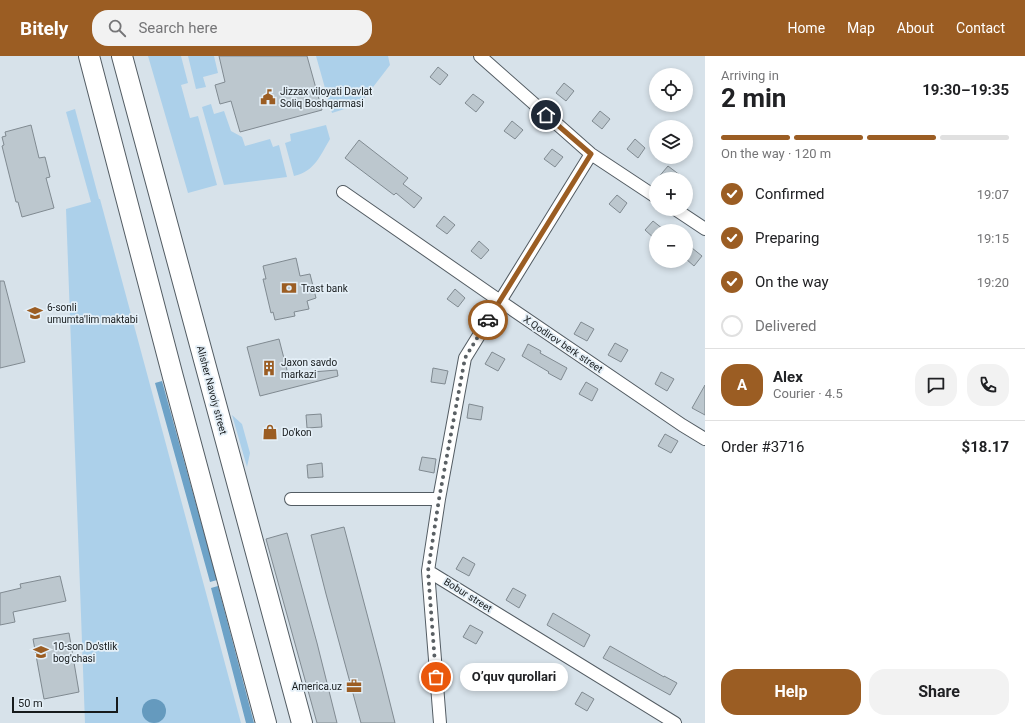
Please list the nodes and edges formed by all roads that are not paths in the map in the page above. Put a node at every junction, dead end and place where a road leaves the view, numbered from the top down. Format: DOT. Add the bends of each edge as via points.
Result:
graph roads {
  1 [pos="88,56"];
  2 [pos="122,56"];
  3 [pos="480,56"];
  4 [pos="591,154"];
  5 [pos="343,192"];
  6 [pos="649,192"];
  7 [pos="686,216"];
  8 [pos="705,229"];
  9 [pos="500,301"];
  10 [pos="705,439"];
  11 [pos="291,499"];
  12 [pos="439,499"];
  13 [pos="428,571"];
  14 [pos="266,723"];
  15 [pos="302,723"];
  16 [pos="440,723"];
  17 [pos="675,723"];
  1 -- 14 [label="main road"];
  2 -- 15 [label="main road, Alisher Navoiy street"];
  3 -- 4 [label="street"];
  4 -- 6 [label="street"];
  4 -- 9 [label="street"];
  5 -- 9 [label="street, X.Qodirov berk street"];
  7 -- 8 [label="street"];
  9 -- 10 [label="street, X.Qodirov berk street"];
  9 -- 12 [label="street" via="465,358"];
  11 -- 12 [label="street"];
  12 -- 13 [label="street"];
  13 -- 16 [label="street"];
  13 -- 17 [label="street, Bobur street"];
}
